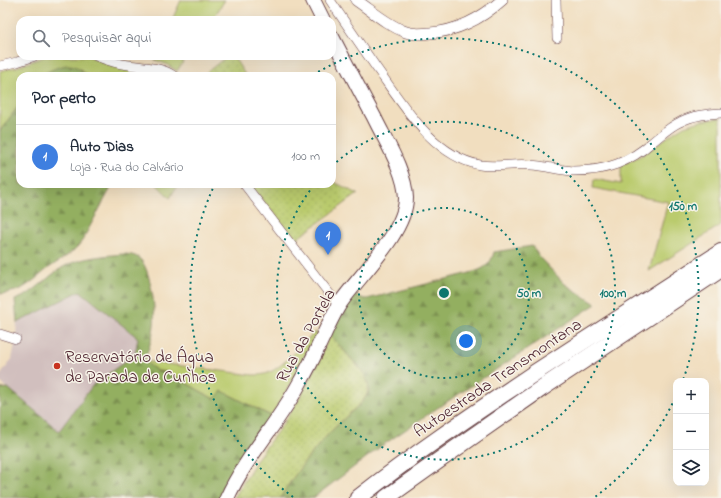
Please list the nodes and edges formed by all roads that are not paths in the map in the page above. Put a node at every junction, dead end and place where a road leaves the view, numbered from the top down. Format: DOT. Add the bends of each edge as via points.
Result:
graph roads {
  1 [pos="313,0"];
  2 [pos="330,0"];
  3 [pos="356,0"];
  4 [pos="502,0"];
  5 [pos="556,0"];
  6 [pos="321,16"];
  7 [pos="557,38"];
  8 [pos="336,45"];
  9 [pos="23,60"];
  10 [pos="109,60"];
  11 [pos="0,66"];
  12 [pos="168,72"];
  13 [pos="721,112"];
  14 [pos="247,188"];
  15 [pos="721,252"];
  16 [pos="721,269"];
  17 [pos="339,306"];
  18 [pos="0,334"];
  19 [pos="16,339"];
  20 [pos="227,498"];
  21 [pos="358,498"];
  22 [pos="386,498"];
  1 -- 6 [label="main road"];
  2 -- 13 [label="street" via="424,131 449,152 479,165 522,164 573,171 603,168 635,155 680,122 702,114"];
  3 -- 4 [label="street" via="391,25 406,32 420,34 437,33 463,26 482,16"];
  5 -- 7 [label="street"];
  8 -- 17 [label="main road, Rua da Portela" via="394,156 406,199 403,214 389,241"];
  9 -- 11 [label="street"];
  10 -- 12 [label="street"];
  14 -- 17 [label="street"];
  15 -- 21 [label="highway, Autoestrada Transmontana" via="474,414"];
  16 -- 22 [label="highway, Autoestrada Transmontana" via="542,388"];
  17 -- 20 [label="main road, Rua da Portela" via="299,385 248,460"];
  18 -- 19 [label="street"];
}
